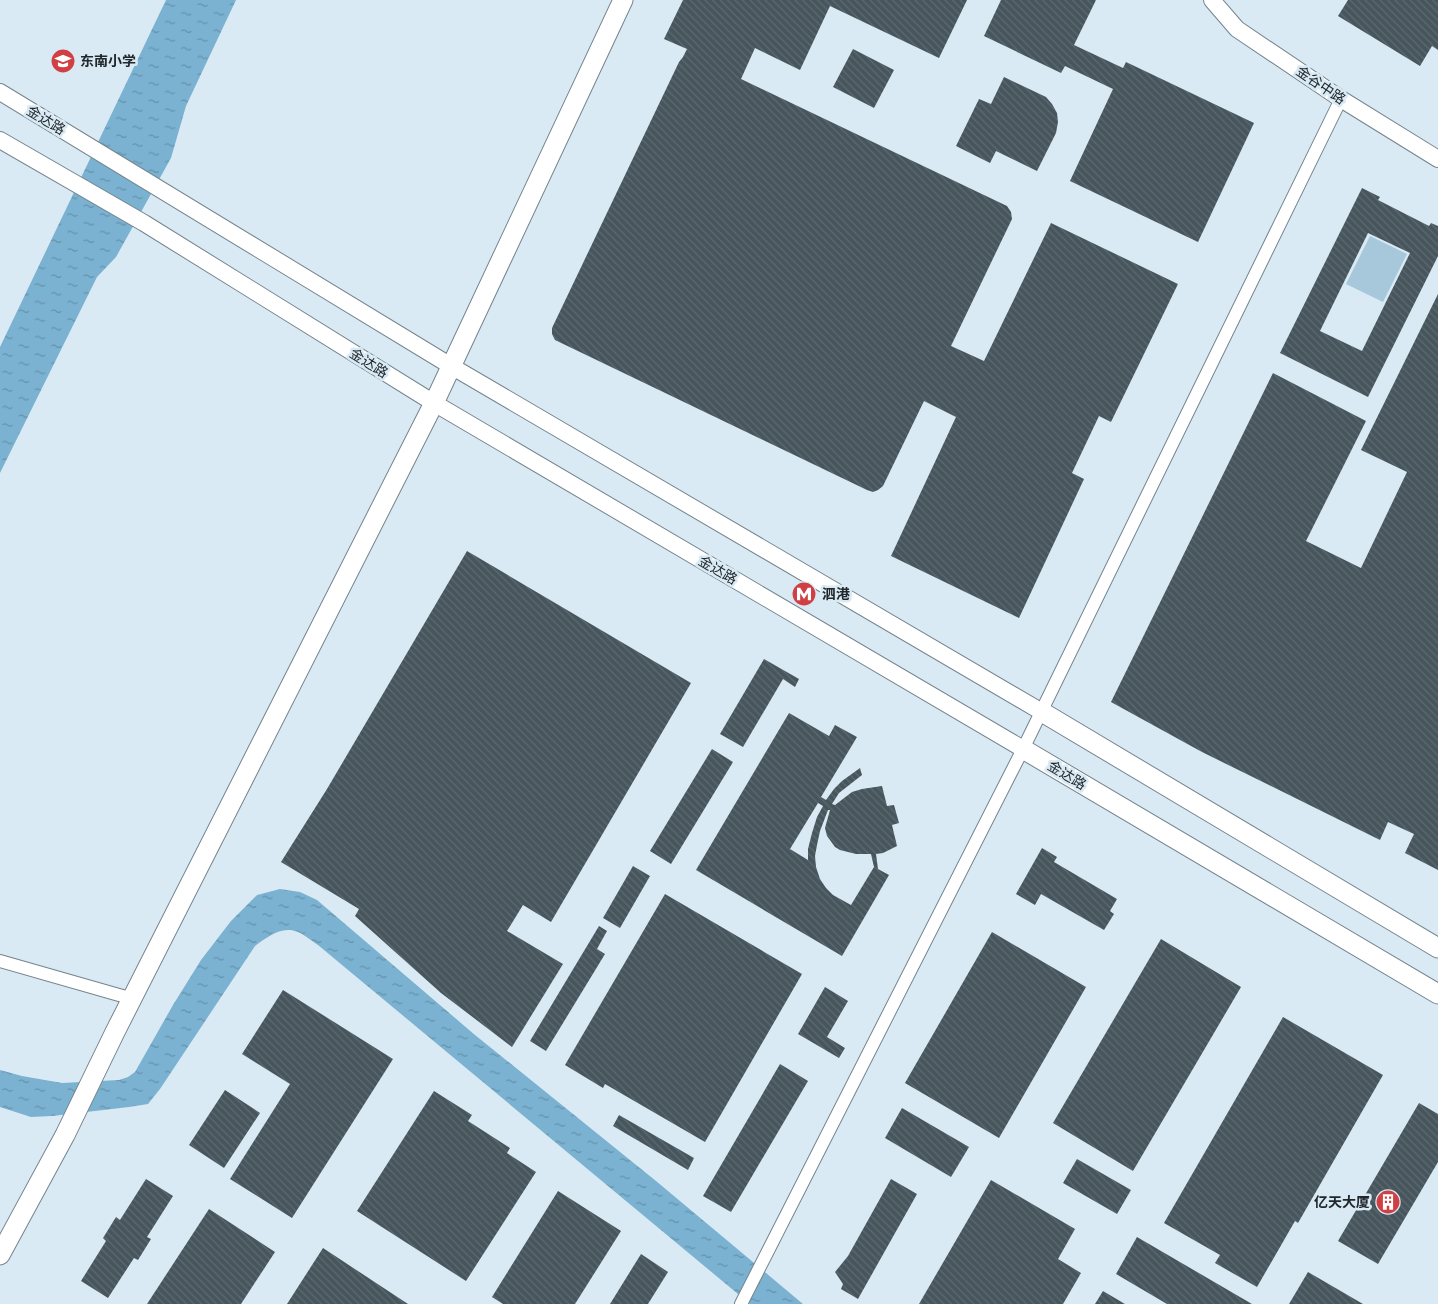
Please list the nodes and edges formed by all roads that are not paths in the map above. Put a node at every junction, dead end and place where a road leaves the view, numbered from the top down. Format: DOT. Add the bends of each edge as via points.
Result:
graph roads {
  1 [pos="623,0"];
  2 [pos="1212,0"];
  3 [pos="0,92"];
  4 [pos="1341,100"];
  5 [pos="0,140"];
  6 [pos="1438,160"];
  7 [pos="451,366"];
  8 [pos="434,403"];
  9 [pos="1042,712"];
  10 [pos="1023,749"];
  11 [pos="1438,948"];
  12 [pos="0,961"];
  13 [pos="1438,994"];
  14 [pos="132,999"];
  15 [pos="0,1255"];
  16 [pos="741,1304"];
  1 -- 7 [label="main road"];
  2 -- 4 [label="street, 金谷中路" via="1237,29"];
  3 -- 7 [label="street, 金达路"];
  4 -- 6 [label="street, 金谷中路"];
  4 -- 9 [label="street"];
  5 -- 8 [label="street, 金达路" via="144,223"];
  7 -- 8 [label="main road"];
  7 -- 9 [label="street, 金达路"];
  8 -- 10 [label="street, 金达路"];
  8 -- 14 [label="main road"];
  9 -- 10 [label="street"];
  9 -- 11 [label="main road"];
  10 -- 13 [label="main road, 金达路"];
  10 -- 16 [label="street"];
  12 -- 14 [label="street"];
  14 -- 15 [label="main road" via="66,1135"];
}
